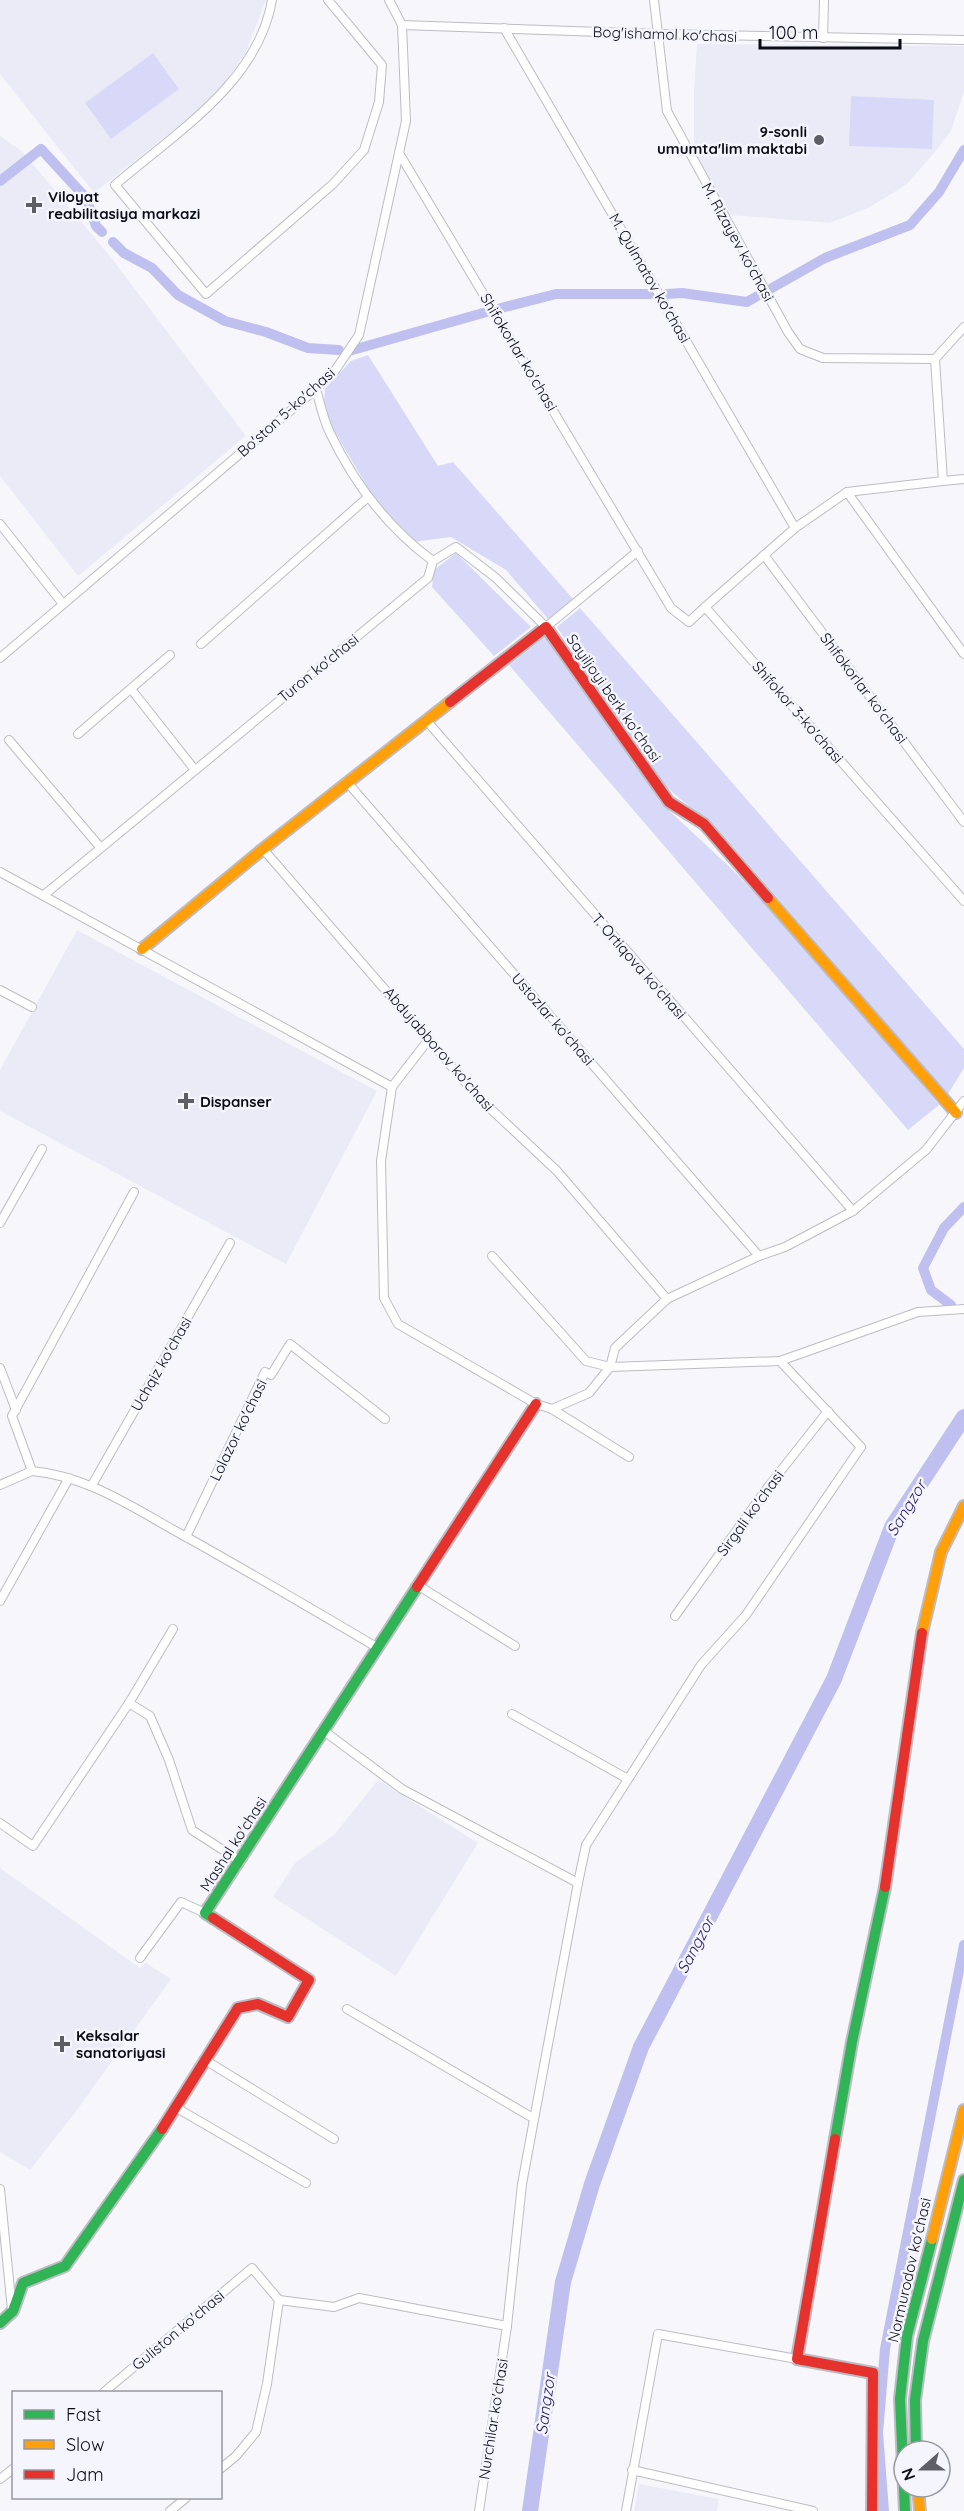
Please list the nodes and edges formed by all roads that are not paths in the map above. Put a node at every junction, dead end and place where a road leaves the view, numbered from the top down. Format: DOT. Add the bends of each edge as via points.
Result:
graph roads {
  1 [pos="272,0"];
  2 [pos="328,0"];
  3 [pos="389,0"];
  4 [pos="654,0"];
  5 [pos="824,0"];
  6 [pos="402,26"];
  7 [pos="504,28"];
  8 [pos="658,34"];
  9 [pos="823,38"];
  10 [pos="964,40"];
  11 [pos="399,153"];
  12 [pos="964,327"];
  13 [pos="935,359"];
  14 [pos="316,389"];
  15 [pos="964,479"];
  16 [pos="944,481"];
  17 [pos="847,492"];
  18 [pos="367,498"];
  19 [pos="0,524"];
  20 [pos="795,528"];
  21 [pos="638,551"];
  22 [pos="764,555"];
  23 [pos="433,561"];
  24 [pos="63,604"];
  25 [pos="705,607"];
  26 [pos="546,627"];
  27 [pos="201,644"];
  28 [pos="964,654"];
  29 [pos="171,655"];
  30 [pos="0,658"];
  31 [pos="131,689"];
  32 [pos="426,720"];
  33 [pos="78,734"];
  34 [pos="9,740"];
  35 [pos="195,770"];
  36 [pos="347,782"];
  37 [pos="964,822"];
  38 [pos="100,847"];
  39 [pos="263,849"];
  40 [pos="0,872"];
  41 [pos="44,895"];
  42 [pos="964,901"];
  43 [pos="142,949"];
  44 [pos="0,990"];
  45 [pos="32,1007"];
  46 [pos="429,1038"];
  47 [pos="392,1087"];
  48 [pos="964,1101"];
  49 [pos="956,1113"];
  50 [pos="42,1149"];
  51 [pos="134,1192"];
  52 [pos="853,1211"];
  53 [pos="0,1223"];
  54 [pos="230,1243"];
  55 [pos="492,1256"];
  56 [pos="759,1256"];
  57 [pos="667,1299"];
  58 [pos="964,1309"];
  59 [pos="780,1361"];
  60 [pos="0,1368"];
  61 [pos="610,1368"];
  62 [pos="536,1404"];
  63 [pos="552,1409"];
  64 [pos="16,1410"];
  65 [pos="828,1411"];
  66 [pos="385,1419"];
  67 [pos="629,1457"];
  68 [pos="32,1471"];
  69 [pos="69,1478"];
  70 [pos="0,1485"];
  71 [pos="92,1485"];
  72 [pos="964,1506"];
  73 [pos="186,1537"];
  74 [pos="418,1586"];
  75 [pos="0,1601"];
  76 [pos="675,1616"];
  77 [pos="173,1629"];
  78 [pos="515,1646"];
  79 [pos="378,1648"];
  80 [pos="129,1703"];
  81 [pos="512,1714"];
  82 [pos="324,1731"];
  83 [pos="628,1779"];
  84 [pos="0,1823"];
  85 [pos="240,1861"];
  86 [pos="578,1883"];
  87 [pos="206,1913"];
  88 [pos="140,1958"];
  89 [pos="347,2009"];
  90 [pos="205,2060"];
  91 [pos="175,2108"];
  92 [pos="964,2110"];
  93 [pos="533,2118"];
  94 [pos="334,2139"];
  95 [pos="964,2180"];
  96 [pos="306,2183"];
  97 [pos="0,2189"];
  98 [pos="279,2300"];
  99 [pos="13,2311"];
  100 [pos="0,2324"];
  101 [pos="507,2326"];
  102 [pos="797,2359"];
  103 [pos="105,2391"];
  104 [pos="916,2439"];
  105 [pos="222,2467"];
  106 [pos="12,2470"];
  107 [pos="632,2470"];
  108 [pos="0,2480"];
  109 [pos="185,2499"];
  110 [pos="170,2511"];
  111 [pos="479,2511"];
  112 [pos="626,2511"];
  113 [pos="813,2511"];
  114 [pos="872,2511"];
  115 [pos="905,2511"];
  1 -- 2 [label="street" via="269,20 231,85 115,185 206,294 333,184 364,150 379,102 382,65"];
  3 -- 6 [label="street, Bo'ston 5-ko'chasi"];
  4 -- 8 [label="street, M. Rizayev ko'chasi"];
  5 -- 9 [label="street"];
  6 -- 7 [label="street, Bog'ishamol ko'chasi"];
  6 -- 11 [label="street, Bo'ston 5-ko'chasi" via="406,122"];
  7 -- 8 [label="street, Bog'ishamol ko'chasi"];
  7 -- 20 [label="street, M. Qulmatov ko'chasi"];
  8 -- 9 [label="street, Bog'ishamol ko'chasi"];
  8 -- 13 [label="street, M. Rizayev ko'chasi" via="667,111 800,349 823,358"];
  9 -- 10 [label="street, Bog'ishamol ko'chasi"];
  11 -- 14 [label="street, Bo'ston 5-ko'chasi" via="358,335 334,372"];
  11 -- 21 [label="street, Shifokorlar ko'chasi"];
  12 -- 13 [label="street"];
  13 -- 16 [label="street"];
  14 -- 18 [label="street" via="329,431"];
  14 -- 24 [label="street, Bo'ston 5-ko'chasi"];
  15 -- 16 [label="street"];
  16 -- 17 [label="street"];
  17 -- 20 [label="street"];
  17 -- 28 [label="street"];
  18 -- 23 [label="street" via="407,541"];
  18 -- 27 [label="street"];
  19 -- 24 [label="street"];
  20 -- 22 [label="street"];
  21 -- 25 [label="street" via="671,608 689,622"];
  21 -- 26 [label="street"];
  22 -- 25 [label="street"];
  22 -- 37 [label="street, Shifokorlar ko'chasi"];
  23 -- 26 [label="street" via="456,547 496,578"];
  23 -- 35 [label="street, Turon ko'chasi" via="428,578"];
  24 -- 30 [label="street, Bo'ston 5-ko'chasi"];
  25 -- 42 [label="street, Shifokor 3-ko'chasi"];
  26 -- 32 [label="street, Sayiljoyi berk ko'chasi"];
  26 -- 49 [label="street, Sayiljoyi berk ko'chasi" via="669,802 704,824"];
  29 -- 31 [label="street"];
  31 -- 33 [label="street"];
  31 -- 35 [label="street"];
  32 -- 36 [label="street, Sayiljoyi berk ko'chasi"];
  32 -- 52 [label="street, T. Ortiqova ko'chasi"];
  34 -- 38 [label="street"];
  35 -- 38 [label="street, Turon ko'chasi"];
  36 -- 39 [label="street, Sayiljoyi berk ko'chasi"];
  36 -- 56 [label="street, Ustozlar ko'chasi"];
  38 -- 41 [label="street, Turon ko'chasi"];
  39 -- 43 [label="street, Sayiljoyi berk ko'chasi"];
  39 -- 46 [label="street, Abdujabborov ko'chasi"];
  40 -- 41 [label="street"];
  41 -- 43 [label="street"];
  43 -- 47 [label="street"];
  44 -- 45 [label="street"];
  46 -- 47 [label="street"];
  46 -- 57 [label="street, Abdujabborov ko'chasi" via="479,1098 556,1171"];
  47 -- 62 [label="street" via="381,1161 384,1298 398,1324"];
  48 -- 49 [label="street"];
  49 -- 52 [label="street" via="926,1149"];
  50 -- 53 [label="street"];
  51 -- 64 [label="street"];
  52 -- 56 [label="street"];
  54 -- 71 [label="street, Uchqiz ko'chasi"];
  55 -- 61 [label="street" via="586,1361"];
  56 -- 57 [label="street"];
  57 -- 61 [label="street" via="615,1348"];
  58 -- 59 [label="street" via="918,1312"];
  59 -- 61 [label="street"];
  59 -- 65 [label="street"];
  60 -- 64 [label="street"];
  61 -- 63 [label="street" via="589,1393"];
  62 -- 63 [label="street"];
  62 -- 74 [label="street, Mashal ko'chasi"];
  63 -- 67 [label="street"];
  64 -- 68 [label="street" via="12,1416"];
  65 -- 76 [label="street, Sirgali ko'chasi"];
  65 -- 83 [label="street, Nurchilar ko'chasi" via="861,1447 746,1615 701,1665"];
  66 -- 73 [label="street, Lolazor ko'chasi" via="290,1344 270,1375 266,1372"];
  68 -- 69 [label="street"];
  68 -- 70 [label="street"];
  69 -- 71 [label="street"];
  69 -- 75 [label="street"];
  71 -- 73 [label="street"];
  72 -- 102 [label="street" via="941,1552 925,1614 890,1864 852,2042"];
  73 -- 79 [label="street"];
  74 -- 78 [label="street"];
  74 -- 79 [label="street, Mashal ko'chasi"];
  77 -- 80 [label="street"];
  79 -- 82 [label="street, Mashal ko'chasi"];
  80 -- 84 [label="street" via="33,1846"];
  80 -- 85 [label="street" via="150,1716 192,1830"];
  81 -- 83 [label="street"];
  82 -- 85 [label="street, Mashal ko'chasi"];
  82 -- 86 [label="street" via="402,1789"];
  83 -- 86 [label="street, Nurchilar ko'chasi" via="586,1845"];
  85 -- 87 [label="street, Mashal ko'chasi"];
  86 -- 93 [label="street, Nurchilar ko'chasi"];
  87 -- 88 [label="street" via="181,1902"];
  87 -- 90 [label="street, Mashal ko'chasi" via="309,1980 288,2017 261,2004 238,2008"];
  89 -- 93 [label="street"];
  90 -- 91 [label="street, Mashal ko'chasi"];
  90 -- 94 [label="street"];
  91 -- 96 [label="street"];
  91 -- 99 [label="street, Mashal ko'chasi" via="65,2266 23,2283"];
  92 -- 115 [label="street, Normurodov ko'chasi" via="907,2336 900,2399"];
  93 -- 101 [label="street, Nurchilar ko'chasi"];
  95 -- 104 [label="street, Normurodov ko'chasi" via="923,2341 915,2400"];
  97 -- 99 [label="street"];
  98 -- 101 [label="street" via="334,2307 359,2298"];
  98 -- 103 [label="street, Guliston ko'chasi" via="252,2268"];
  98 -- 105 [label="street" via="256,2432"];
  99 -- 100 [label="street, Mashal ko'chasi"];
  101 -- 111 [label="street, Nurchilar ko'chasi"];
  102 -- 107 [label="street" via="658,2334"];
  102 -- 114 [label="street" via="873,2373"];
  106 -- 108 [label="street"];
  107 -- 112 [label="street"];
  107 -- 113 [label="street"];
  109 -- 110 [label="street"];
}
